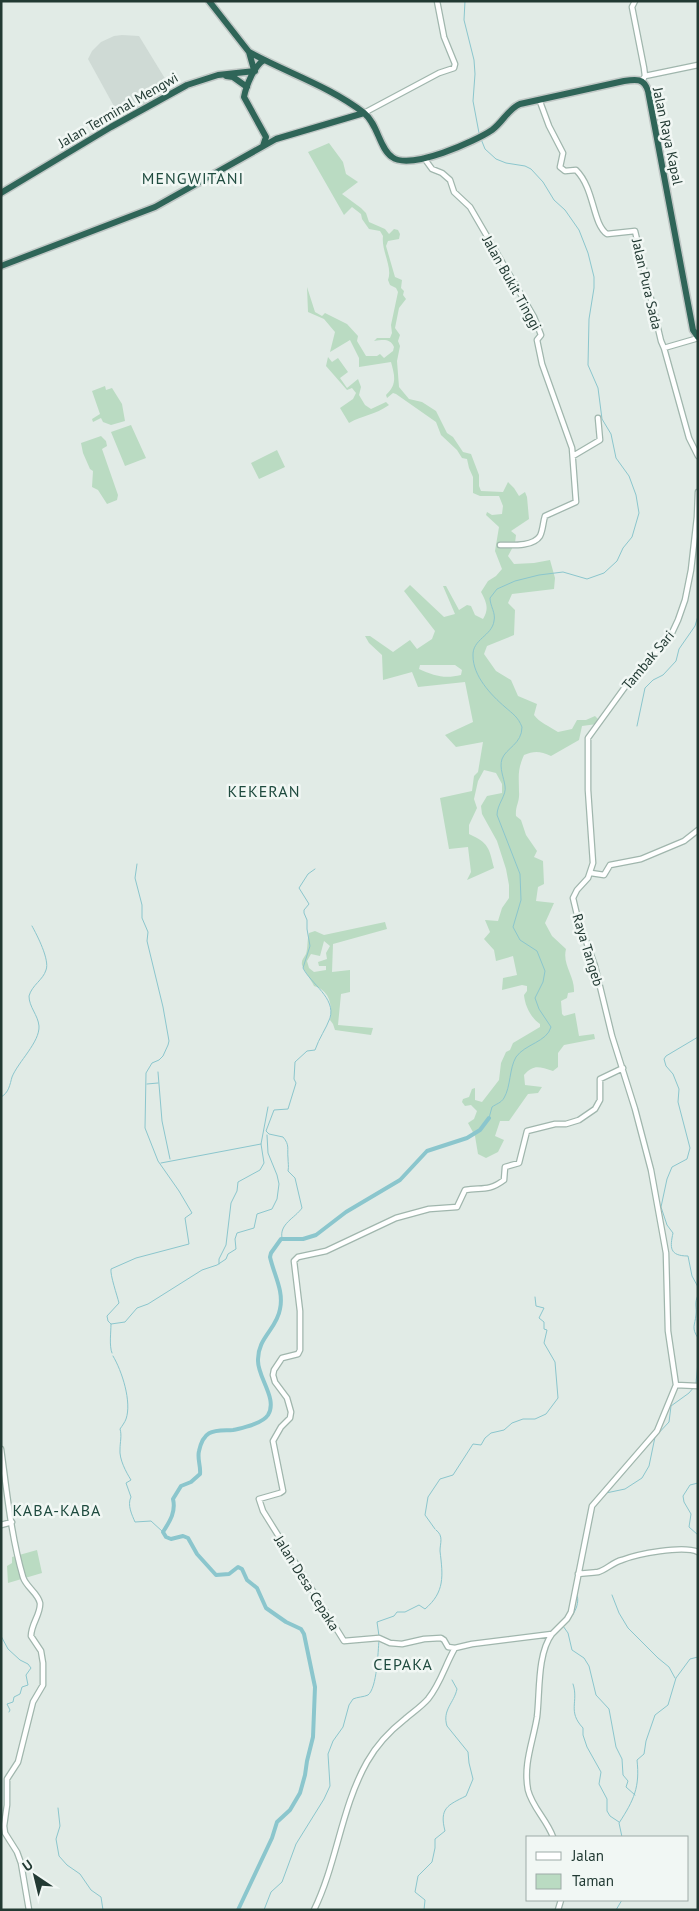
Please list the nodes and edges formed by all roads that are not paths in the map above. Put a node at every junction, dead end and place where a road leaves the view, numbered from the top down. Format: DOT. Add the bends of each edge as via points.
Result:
graph roads {
  1 [pos="209,1"];
  2 [pos="437,1"];
  3 [pos="635,1"];
  4 [pos="249,52"];
  5 [pos="264,60"];
  6 [pos="698,65"];
  7 [pos="254,72"];
  8 [pos="644,79"];
  9 [pos="247,87"];
  10 [pos="539,98"];
  11 [pos="357,108"];
  12 [pos="364,113"];
  13 [pos="354,115"];
  14 [pos="266,137"];
  15 [pos="275,140"];
  16 [pos="264,146"];
  17 [pos="424,158"];
  18 [pos="1,195"];
  19 [pos="1,266"];
  20 [pos="698,337"];
  21 [pos="664,348"];
  22 [pos="598,418"];
  23 [pos="574,456"];
  24 [pos="698,456"];
  25 [pos="698,492"];
  26 [pos="500,545"];
  27 [pos="691,570"];
  28 [pos="698,570"];
  29 [pos="698,830"];
  30 [pos="591,873"];
  31 [pos="623,1068"];
  32 [pos="676,1385"];
  33 [pos="698,1386"];
  34 [pos="1,1449"];
  35 [pos="12,1522"];
  36 [pos="1,1525"];
  37 [pos="698,1552"];
  38 [pos="578,1574"];
  39 [pos="549,1636"];
  40 [pos="455,1648"];
  41 [pos="553,1836"];
  42 [pos="29,1910"];
  43 [pos="314,1910"];
  1 -- 4 [label="highway"];
  2 -- 12 [label="street" via="444,37 455,67"];
  3 -- 8 [label="street" via="632,5"];
  4 -- 5 [label="highway"];
  4 -- 7 [label="highway"];
  5 -- 7 [label="highway"];
  5 -- 11 [label="highway" via="324,88"];
  6 -- 8 [label="street"];
  7 -- 9 [label="highway"];
  7 -- 18 [label="highway, Jalan Terminal Mengwi" via="218,75 187,85"];
  8 -- 10 [label="highway, Jalan Raya Kapal"];
  8 -- 20 [label="highway, Jalan Raya Kapal" via="693,330"];
  9 -- 14 [label="highway" via="245,100"];
  9 -- 18 [label="highway, Jalan Terminal Mengwi" via="230,76 191,86"];
  10 -- 17 [label="highway, Jalan Raya Kapal" via="516,106 484,135"];
  10 -- 21 [label="street, Jalan Pura Sada" via="563,153 560,167 565,171 576,170 581,176 604,232 635,231"];
  11 -- 12 [label="highway"];
  11 -- 13 [label="highway"];
  12 -- 13 [label="highway"];
  12 -- 17 [label="highway, Jalan Raya Kapal" via="391,157 403,161"];
  13 -- 15 [label="highway"];
  14 -- 15 [label="highway"];
  14 -- 16 [label="highway"];
  15 -- 16 [label="highway"];
  16 -- 19 [label="highway" via="155,206"];
  17 -- 23 [label="street, Jalan Bukit Tinggi" via="432,170 450,180 454,192 470,207 534,317 541,335 537,340 542,364"];
  20 -- 21 [label="street"];
  21 -- 24 [label="street" via="688,438"];
  22 -- 23 [label="street" via="600,440"];
  23 -- 26 [label="street" via="576,502 545,516 541,534 536,540"];
  25 -- 27 [label="street, Tambak Sari"];
  27 -- 28 [label="street"];
  27 -- 30 [label="street, Tambak Sari" via="683,607 671,635 631,680 587,740"];
  29 -- 30 [label="street" via="684,841 640,860 610,864 604,875"];
  30 -- 31 [label="street, Raya Tangeb" via="575,892 574,903"];
  31 -- 32 [label="street, Raya Tangeb" via="647,1152 664,1240 668,1331"];
  31 -- 40 [label="street, Jalan Desa Cepaka" via="600,1079 600,1100 594,1110 579,1120 527,1131 519,1162 505,1167 501,1182 484,1190 465,1190 457,1207 428,1209 396,1218 326,1251 295,1259 293,1264 300,1312 300,1350 298,1354 282,1358 273,1376 287,1398 291,1412 273,1442 283,1491 259,1499 263,1511 344,1641 380,1638 402,1644 442,1638 448,1646"];
  32 -- 33 [label="street"];
  32 -- 38 [label="street" via="657,1431 592,1506"];
  34 -- 35 [label="street"];
  35 -- 36 [label="street"];
  35 -- 42 [label="street" via="23,1578 39,1602 31,1636 40,1647 43,1663 42,1688 33,1702 19,1759 8,1776 6,1787 4,1830 21,1863"];
  37 -- 38 [label="street" via="668,1550 621,1560 598,1572"];
  38 -- 39 [label="street" via="569,1616"];
  39 -- 40 [label="street"];
  39 -- 41 [label="street" via="542,1660 537,1716 526,1774 531,1798"];
  40 -- 43 [label="street" via="429,1698 399,1724 368,1760"];
}
